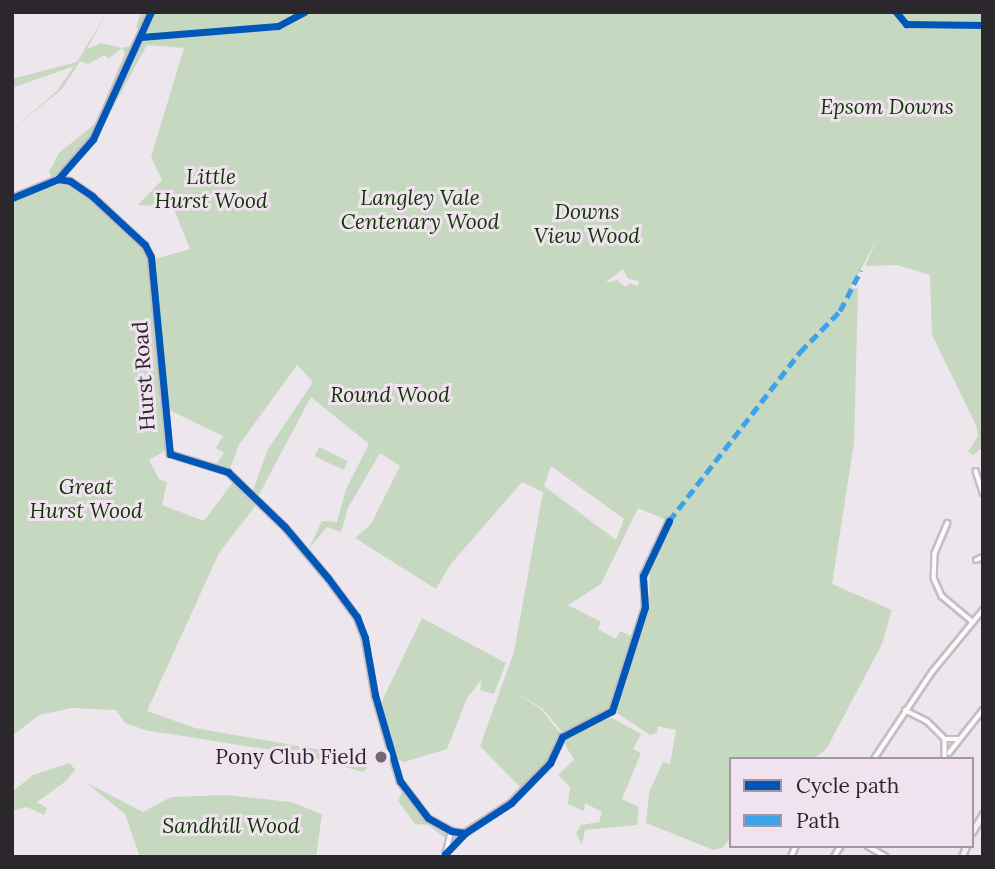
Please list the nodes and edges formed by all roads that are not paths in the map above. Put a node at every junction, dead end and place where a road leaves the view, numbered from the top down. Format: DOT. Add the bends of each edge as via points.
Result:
graph roads {
  1 [pos="151,12"];
  2 [pos="66,171"];
  3 [pos="58,180"];
  4 [pos="70,181"];
  5 [pos="12,198"];
  6 [pos="976,471"];
  7 [pos="983,493"];
  8 [pos="669,521"];
  9 [pos="948,523"];
  10 [pos="983,558"];
  11 [pos="976,560"];
  12 [pos="983,610"];
  13 [pos="973,622"];
  14 [pos="905,710"];
  15 [pos="983,710"];
  16 [pos="945,739"];
  17 [pos="959,739"];
  18 [pos="875,757"];
  19 [pos="947,757"];
  20 [pos="465,833"];
  21 [pos="451,834"];
  22 [pos="459,838"];
  23 [pos="445,855"];
  1 -- 2 [label="street" via="93,139"];
  2 -- 3 [label="street"];
  2 -- 4 [label="street"];
  3 -- 4 [label="street"];
  3 -- 5 [label="street"];
  4 -- 21 [label="street, Hurst Road" via="124,224 151,257 170,454 228,472 285,527 347,603 365,638 375,695 400,781 428,818"];
  6 -- 7 [label="street"];
  8 -- 20 [label="street" via="643,576 645,607 612,711 562,737 550,762 511,803"];
  9 -- 13 [label="street" via="936,554 934,578 942,596"];
  10 -- 11 [label="street"];
  12 -- 13 [label="street"];
  13 -- 14 [label="street"];
  14 -- 16 [label="street"];
  14 -- 18 [label="street"];
  15 -- 17 [label="street"];
  16 -- 17 [label="street"];
  16 -- 19 [label="street"];
  17 -- 19 [label="street"];
  20 -- 21 [label="street"];
  20 -- 22 [label="street"];
  21 -- 22 [label="street"];
  21 -- 23 [label="street"];
  22 -- 23 [label="street"];
}
